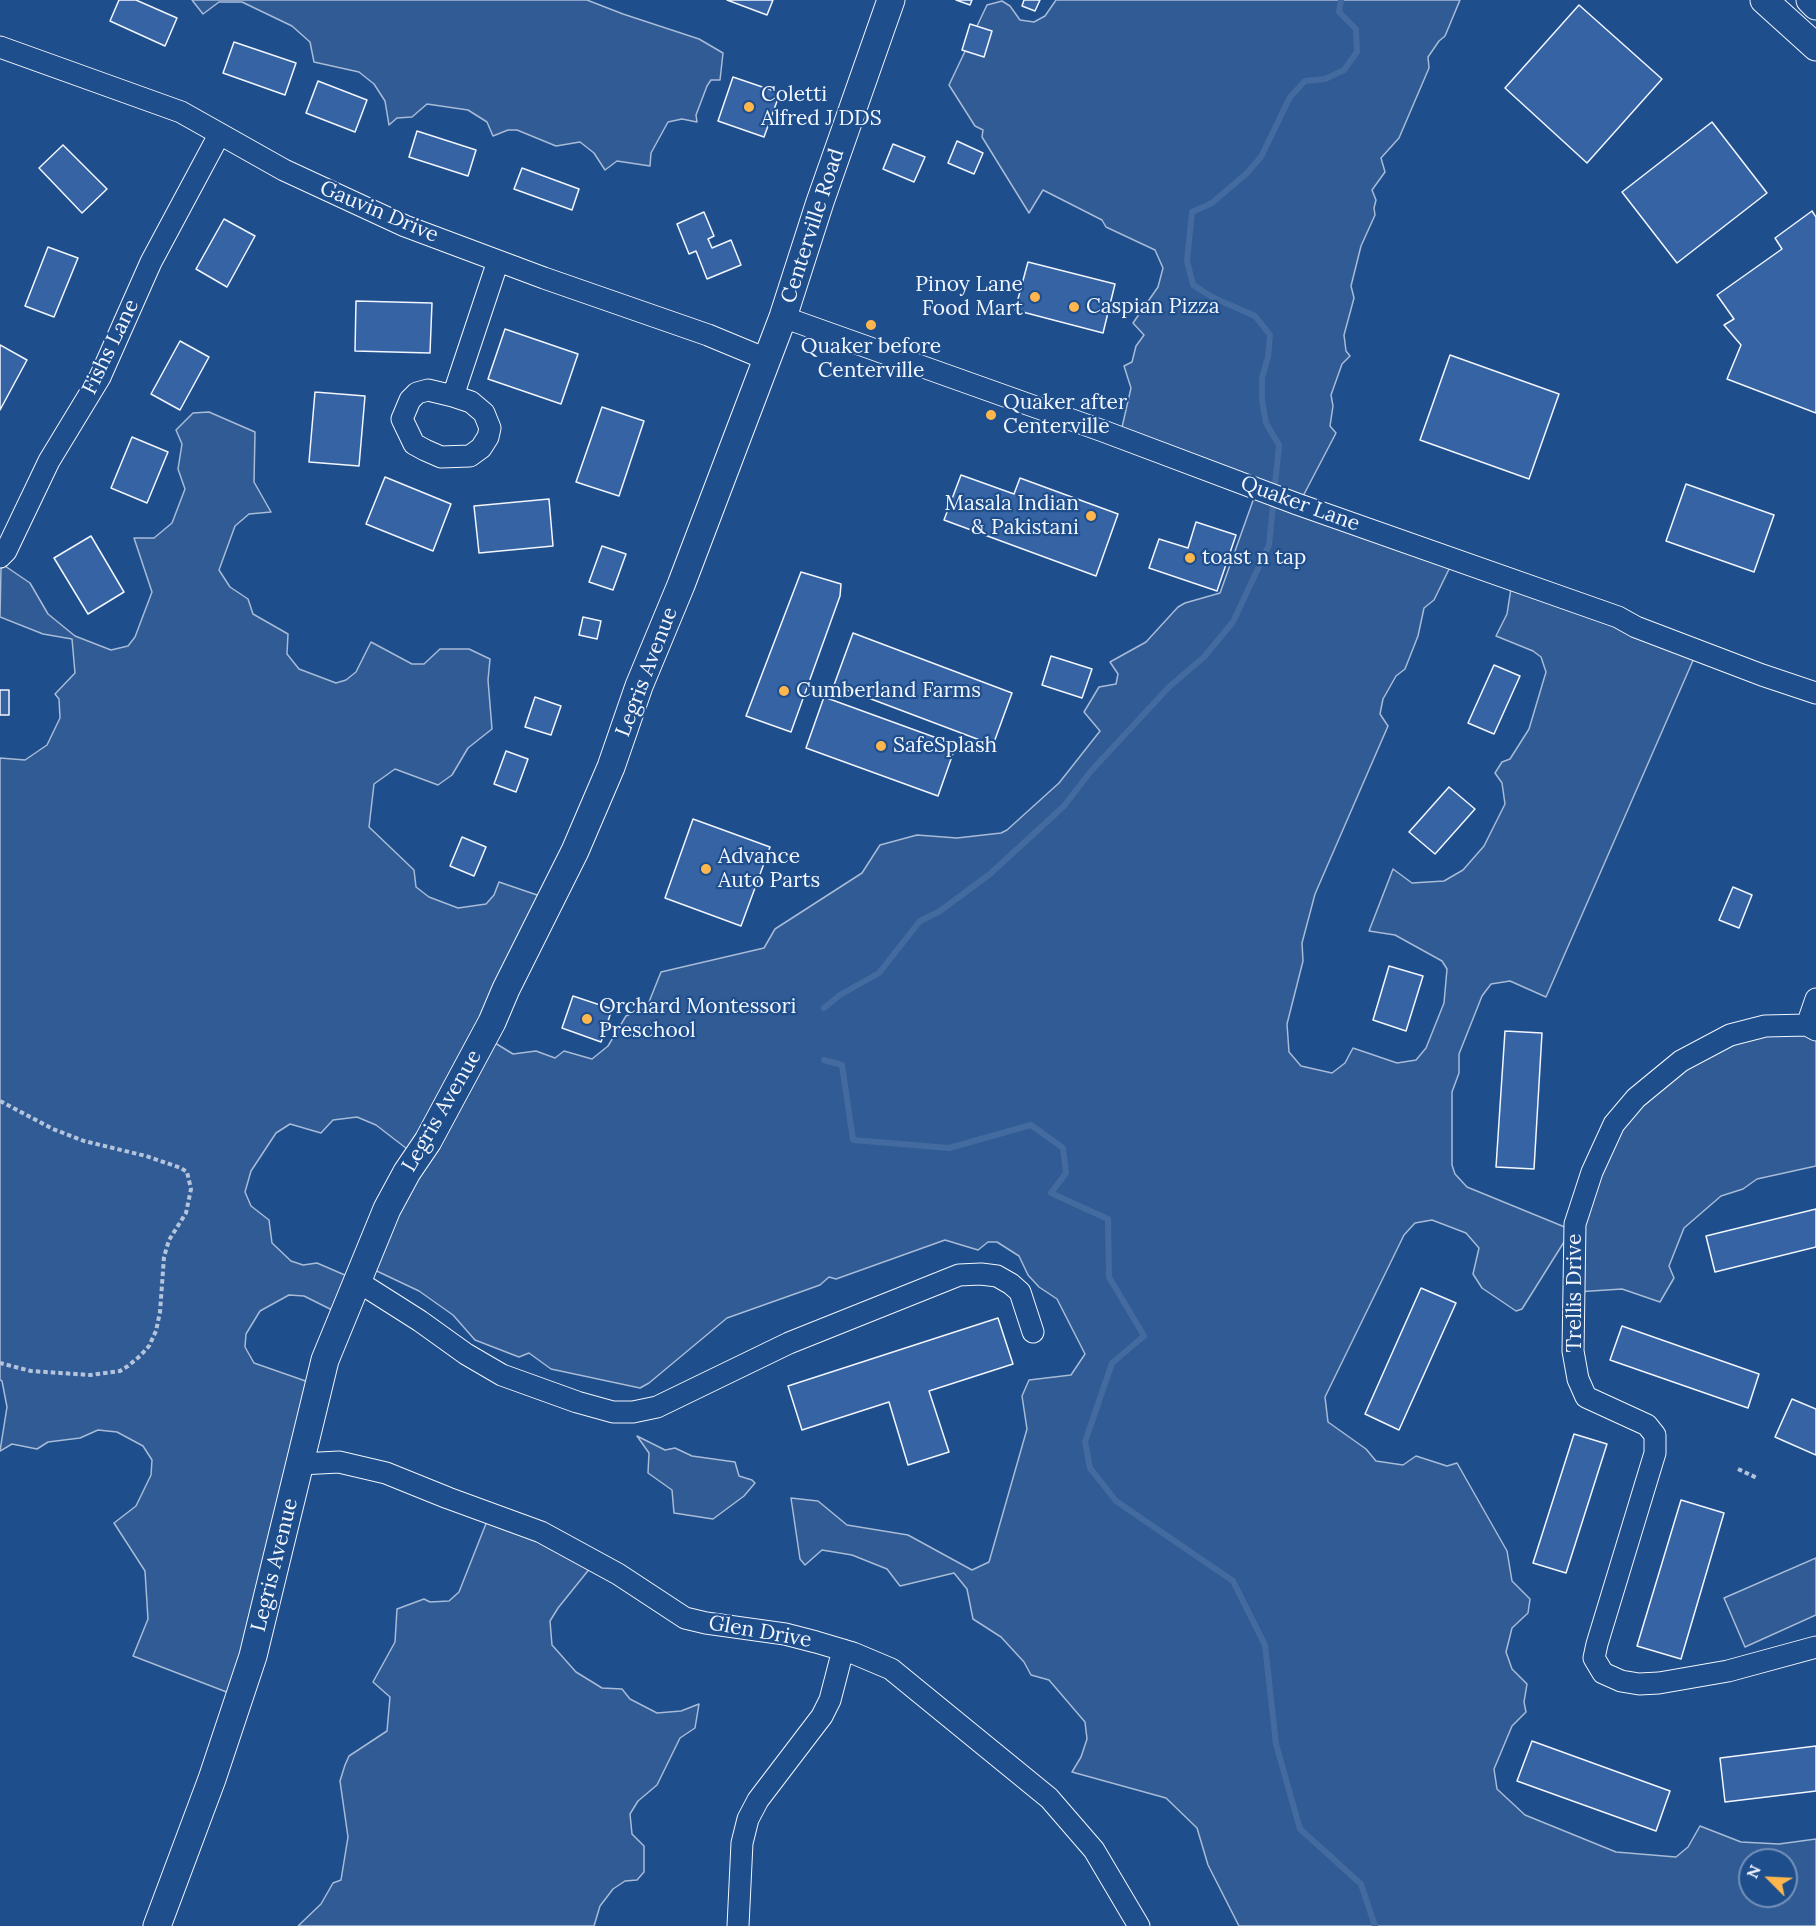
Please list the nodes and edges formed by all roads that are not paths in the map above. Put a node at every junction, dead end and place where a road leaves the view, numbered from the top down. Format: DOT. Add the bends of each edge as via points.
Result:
graph roads {
  1 [pos="891,0"];
  2 [pos="1764,0"];
  3 [pos="1810,0"];
  4 [pos="1816,6"];
  5 [pos="1816,46"];
  6 [pos="0,47"];
  7 [pos="219,135"];
  8 [pos="498,261"];
  9 [pos="783,317"];
  10 [pos="766,359"];
  11 [pos="453,396"];
  12 [pos="0,557"];
  13 [pos="1772,677"];
  14 [pos="1816,680"];
  15 [pos="1816,693"];
  16 [pos="1816,999"];
  17 [pos="1811,1027"];
  18 [pos="357,1281"];
  19 [pos="1033,1332"];
  20 [pos="300,1464"];
  21 [pos="1816,1647"];
  22 [pos="843,1650"];
  23 [pos="157,1926"];
  24 [pos="738,1926"];
  25 [pos="1139,1926"];
  1 -- 9 [label="main road, Centerville Road"];
  2 -- 5 [label="main road"];
  3 -- 4 [label="main road"];
  6 -- 7 [label="street, Gauvin Drive" via="181,112"];
  7 -- 8 [label="street, Gauvin Drive" via="405,226"];
  7 -- 12 [label="street, Fishs Lane" via="152,262 100,376 49,461"];
  8 -- 10 [label="street, Gauvin Drive"];
  8 -- 11 [label="street"];
  9 -- 10 [label="main road, Legris Avenue"];
  9 -- 13 [label="street, Quaker Lane" via="1618,617"];
  10 -- 18 [label="main road, Legris Avenue" via="611,767 575,850 492,1022 387,1209"];
  13 -- 14 [label="street"];
  13 -- 15 [label="street, Quaker Lane"];
  16 -- 17 [label="street, Trellis Drive"];
  17 -- 21 [label="street, Trellis Drive" via="1765,1026 1730,1035 1705,1047 1655,1081 1614,1124 1592,1172 1575,1224 1573,1351 1586,1397 1647,1425 1655,1435 1655,1453 1597,1644 1594,1658 1603,1673 1621,1682 1659,1683 1728,1671"];
  18 -- 19 [label="street" via="502,1375 613,1413 657,1407 789,1343 959,1275 997,1276 1011,1284 1020,1292"];
  18 -- 20 [label="main road, Legris Avenue" via="325,1360"];
  20 -- 22 [label="street, Glen Drive" via="339,1462 386,1473 541,1532 618,1574 685,1618 785,1634"];
  20 -- 23 [label="main road, Legris Avenue" via="253,1656"];
  22 -- 24 [label="street" via="822,1716 748,1818 742,1843"];
  22 -- 25 [label="street, Glen Drive" via="891,1670 1049,1798 1094,1850"];
}
